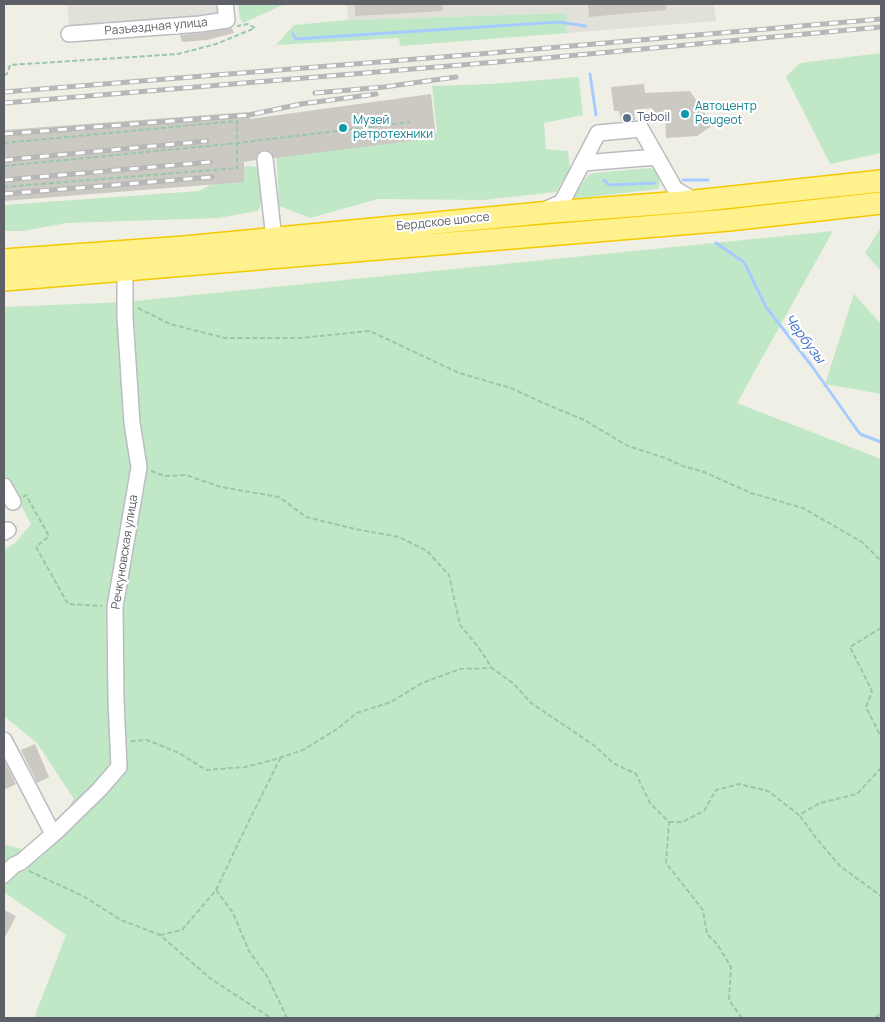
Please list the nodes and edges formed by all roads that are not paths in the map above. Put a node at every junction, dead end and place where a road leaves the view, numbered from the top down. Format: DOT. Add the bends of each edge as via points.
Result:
graph roads {
  1 [pos="226,11"];
  2 [pos="69,34"];
  3 [pos="657,157"];
  4 [pos="265,159"];
  5 [pos="583,163"];
  6 [pos="881,181"];
  7 [pos="793,191"];
  8 [pos="695,201"];
  9 [pos="881,203"];
  10 [pos="540,213"];
  11 [pos="795,213"];
  12 [pos="274,239"];
  13 [pos="4,260"];
  14 [pos="125,270"];
  15 [pos="4,280"];
  16 [pos="4,486"];
  17 [pos="13,502"];
  18 [pos="4,740"];
  19 [pos="53,834"];
  20 [pos="4,875"];
  1 -- 2 [label="street, Разъездная улица" via="227,20 200,24"];
  3 -- 5 [label="street"];
  3 -- 5 [label="street" via="641,130 598,133"];
  3 -- 8 [label="street" via="675,189"];
  4 -- 12 [label="street"];
  5 -- 10 [label="street" via="562,202"];
  6 -- 7 [label="highway, Бердское шоссе"];
  7 -- 8 [label="highway, Бердское шоссе"];
  7 -- 11 [label="highway"];
  8 -- 10 [label="highway, Бердское шоссе"];
  9 -- 11 [label="highway, Бердское шоссе"];
  10 -- 12 [label="highway, Бердское шоссе"];
  11 -- 14 [label="highway, Бердское шоссе"];
  12 -- 13 [label="highway, Бердское шоссе"];
  14 -- 15 [label="highway, Бердское шоссе"];
  14 -- 19 [label="street, Речкуновская улица" via="132,423 139,467 115,608 119,767"];
  16 -- 17 [label="street"];
  18 -- 19 [label="street"];
  19 -- 20 [label="street"];
}
